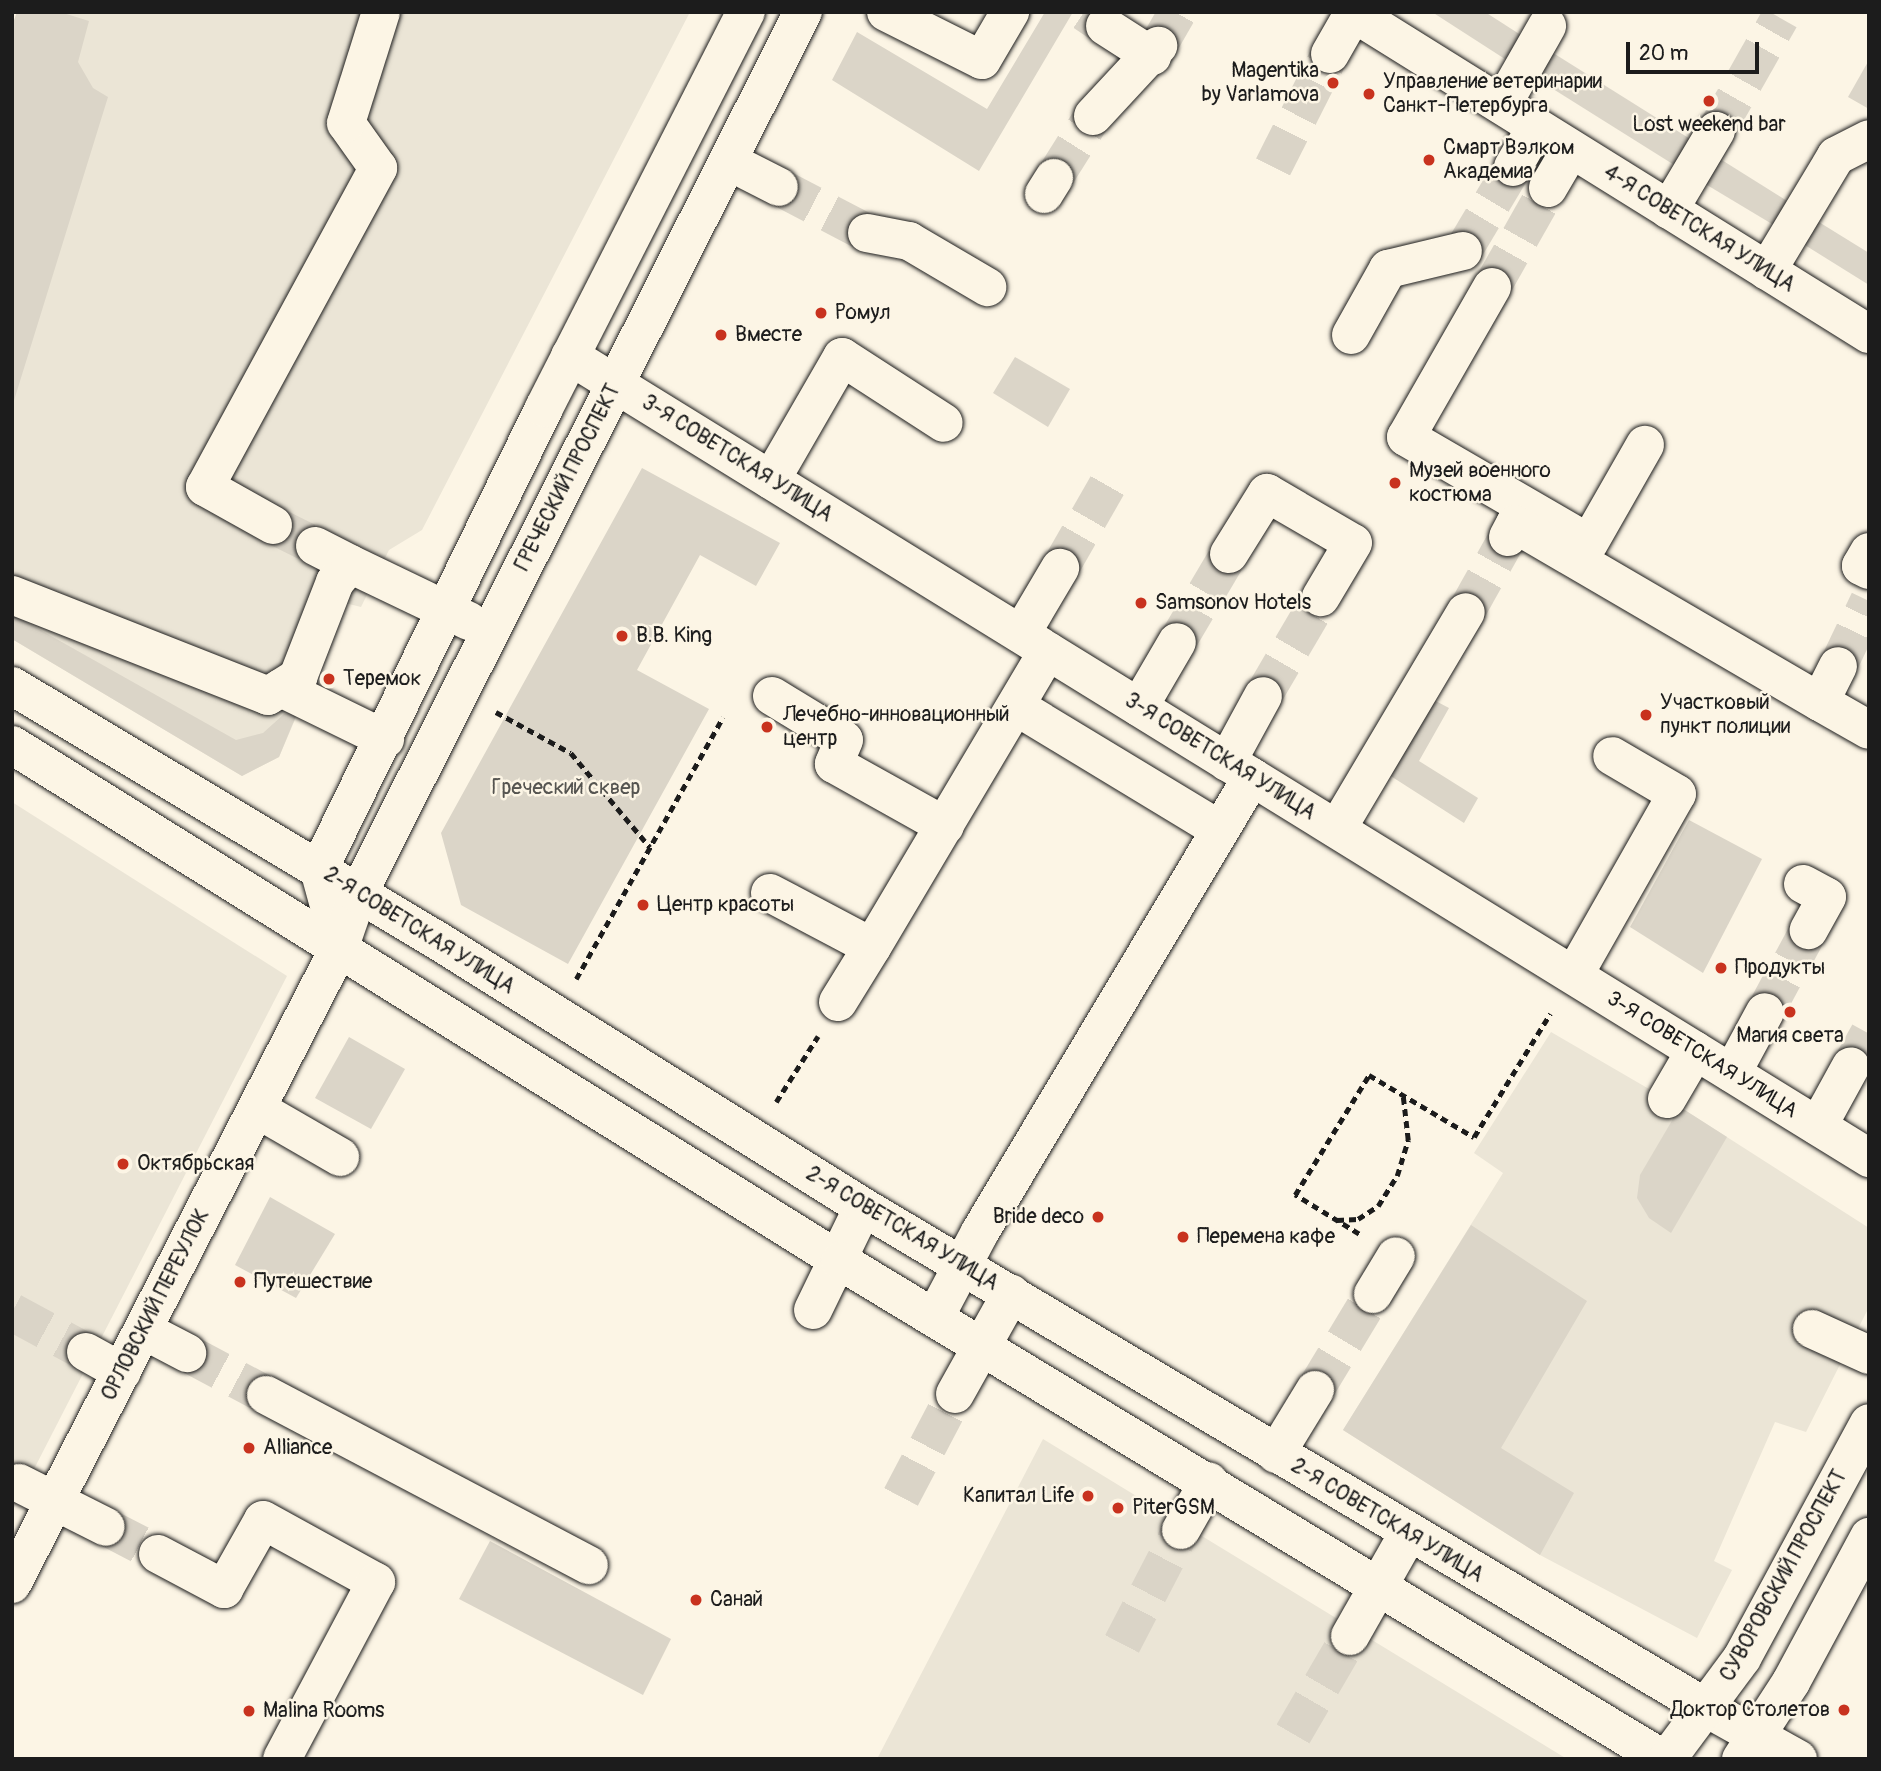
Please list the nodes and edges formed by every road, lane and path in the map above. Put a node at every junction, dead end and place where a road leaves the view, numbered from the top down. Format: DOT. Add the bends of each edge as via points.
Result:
graph roads {
  1 [pos="381,12"];
  2 [pos="746,12"];
  3 [pos="803,12"];
  4 [pos="886,12"];
  5 [pos="1010,12"];
  6 [pos="1353,13"];
  7 [pos="1105,26"];
  8 [pos="1547,26"];
  9 [pos="1330,54"];
  10 [pos="1502,105"];
  11 [pos="1093,116"];
  12 [pos="1536,127"];
  13 [pos="1716,131"];
  14 [pos="1869,139"];
  15 [pos="1571,149"];
  16 [pos="727,160"];
  17 [pos="1513,167"];
  18 [pos="779,187"];
  19 [pos="1548,188"];
  20 [pos="1669,210"];
  21 [pos="867,233"];
  22 [pos="1463,251"];
  23 [pos="1766,271"];
  24 [pos="987,287"];
  25 [pos="1492,287"];
  26 [pos="1869,334"];
  27 [pos="1351,335"];
  28 [pos="570,356"];
  29 [pos="615,383"];
  30 [pos="944,424"];
  31 [pos="1645,445"];
  32 [pos="771,480"];
  33 [pos="1516,522"];
  34 [pos="273,526"];
  35 [pos="315,546"];
  36 [pos="1869,552"];
  37 [pos="1229,554"];
  38 [pos="350,564"];
  39 [pos="1060,568"];
  40 [pos="1869,570"];
  41 [pos="12,596"];
  42 [pos="1321,597"];
  43 [pos="447,610"];
  44 [pos="1466,612"];
  45 [pos="490,632"];
  46 [pos="1177,642"];
  47 [pos="1034,643"];
  48 [pos="1838,666"];
  49 [pos="12,687"];
  50 [pos="281,688"];
  51 [pos="772,696"];
  52 [pos="1263,696"];
  53 [pos="1820,702"];
  54 [pos="1017,707"];
  55 [pos="1139,707"];
  56 [pos="495,712"];
  57 [pos="723,718"];
  58 [pos="1869,730"];
  59 [pos="385,739"];
  60 [pos="12,746"];
  61 [pos="1612,756"];
  62 [pos="1239,769"];
  63 [pos="945,826"];
  64 [pos="1220,830"];
  65 [pos="1337,830"];
  66 [pos="650,848"];
  67 [pos="319,869"];
  68 [pos="1803,884"];
  69 [pos="770,893"];
  70 [pos="358,894"];
  71 [pos="1808,930"];
  72 [pos="340,946"];
  73 [pos="872,947"];
  74 [pos="1574,975"];
  75 [pos="574,983"];
  76 [pos="838,1002"];
  77 [pos="1765,1012"];
  78 [pos="1550,1014"];
  79 [pos="1695,1051"];
  80 [pos="1851,1066"];
  81 [pos="1732,1073"];
  82 [pos="1403,1095"];
  83 [pos="1667,1099"];
  84 [pos="773,1106"];
  85 [pos="257,1109"];
  86 [pos="1818,1126"];
  87 [pos="340,1157"];
  88 [pos="1869,1158"];
  89 [pos="863,1207"];
  90 [pos="1336,1220"];
  91 [pos="1396,1256"];
  92 [pos="840,1261"];
  93 [pos="962,1265"];
  94 [pos="1011,1294"];
  95 [pos="1373,1294"];
  96 [pos="814,1310"];
  97 [pos="935,1317"];
  98 [pos="1812,1329"];
  99 [pos="143,1330"];
  100 [pos="984,1346"];
  101 [pos="86,1352"];
  102 [pos="187,1353"];
  103 [pos="1869,1355"];
  104 [pos="121,1372"];
  105 [pos="1315,1390"];
  106 [pos="955,1394"];
  107 [pos="266,1395"];
  108 [pos="1869,1423"];
  109 [pos="1276,1454"];
  110 [pos="1209,1480"];
  111 [pos="19,1483"];
  112 [pos="55,1501"];
  113 [pos="106,1527"];
  114 [pos="1181,1530"];
  115 [pos="1408,1534"];
  116 [pos="1869,1537"];
  117 [pos="158,1554"];
  118 [pos="589,1565"];
  119 [pos="12,1584"];
  120 [pos="1379,1589"];
  121 [pos="1350,1636"];
  122 [pos="1707,1709"];
  123 [pos="1749,1747"];
  124 [pos="282,1759"];
  125 [pos="1665,1759"];
  126 [pos="1798,1759"];
  1 -- 34 [label="street" via="346,122 378,168 205,487"];
  2 -- 28 [label="street"];
  3 -- 16 [label="street, ГРЕЧЕСКИЙ ПРОСПЕКТ"];
  4 -- 5 [label="street" via="982,60"];
  6 -- 9 [label="street"];
  6 -- 10 [label="street, 4-Я СОВЕТСКАЯ УЛИЦА"];
  7 -- 11 [label="street" via="1155,51"];
  8 -- 10 [label="street"];
  10 -- 12 [label="street, 4-Я СОВЕТСКАЯ УЛИЦА"];
  12 -- 15 [label="street, 4-Я СОВЕТСКАЯ УЛИЦА"];
  12 -- 17 [label="street"];
  13 -- 20 [label="street"];
  14 -- 23 [label="street" via="1836,156"];
  15 -- 19 [label="street"];
  15 -- 20 [label="street, 4-Я СОВЕТСКАЯ УЛИЦА"];
  16 -- 18 [label="street"];
  16 -- 29 [label="street, ГРЕЧЕСКИЙ ПРОСПЕКТ"];
  20 -- 23 [label="street, 4-Я СОВЕТСКАЯ УЛИЦА"];
  21 -- 24 [label="street" via="909,241"];
  22 -- 27 [label="street" via="1388,269"];
  23 -- 26 [label="street, 4-Я СОВЕТСКАЯ УЛИЦА"];
  25 -- 33 [label="street" via="1406,437"];
  28 -- 29 [label="street, 3-Я СОВЕТСКАЯ УЛИЦА"];
  28 -- 43 [label="street"];
  29 -- 32 [label="street, 3-Я СОВЕТСКАЯ УЛИЦА"];
  29 -- 45 [label="street, ГРЕЧЕСКИЙ ПРОСПЕКТ"];
  30 -- 32 [label="street" via="842,358"];
  31 -- 33 [label="street" via="1589,543"];
  32 -- 47 [label="street, 3-Я СОВЕТСКАЯ УЛИЦА"];
  33 -- 53 [label="street"];
  35 -- 38 [label="street"];
  36 -- 40 [label="street" via="1861,566"];
  37 -- 42 [label="street" via="1267,493 1353,543"];
  38 -- 43 [label="street"];
  38 -- 50 [label="street" via="335,582 298,677"];
  39 -- 47 [label="street"];
  41 -- 50 [label="street" via="268,696"];
  43 -- 45 [label="street"];
  43 -- 59 [label="street"];
  44 -- 65 [label="street"];
  45 -- 70 [label="street, ГРЕЧЕСКИЙ ПРОСПЕКТ"];
  46 -- 55 [label="street"];
  47 -- 54 [label="street"];
  47 -- 55 [label="street, 3-Я СОВЕТСКАЯ УЛИЦА"];
  48 -- 53 [label="street"];
  49 -- 67 [label="street, 2-Я СОВЕТСКАЯ УЛИЦА"];
  50 -- 59 [label="street"];
  51 -- 63 [label="street" via="844,740 834,764"];
  52 -- 62 [label="street"];
  53 -- 58 [label="street"];
  54 -- 63 [label="street"];
  54 -- 64 [label="street"];
  55 -- 62 [label="street, 3-Я СОВЕТСКАЯ УЛИЦА"];
  56 -- 66 [label="path" via="571,753"];
  57 -- 66 [label="path"];
  59 -- 67 [label="street"];
  60 -- 72 [label="street"];
  61 -- 74 [label="street" via="1677,794"];
  62 -- 64 [label="street"];
  62 -- 65 [label="street, 3-Я СОВЕТСКАЯ УЛИЦА"];
  63 -- 73 [label="street"];
  64 -- 93 [label="street"];
  65 -- 74 [label="street, 3-Я СОВЕТСКАЯ УЛИЦА"];
  66 -- 75 [label="path"];
  67 -- 70 [label="street, 2-Я СОВЕТСКАЯ УЛИЦА"];
  67 -- 72 [label="street"];
  68 -- 71 [label="street" via="1826,897"];
  69 -- 73 [label="street"];
  70 -- 72 [label="street, ГРЕЧЕСКИЙ ПРОСПЕКТ"];
  70 -- 89 [label="street, 2-Я СОВЕТСКАЯ УЛИЦА"];
  72 -- 85 [label="street, ОРЛОВСКИЙ ПЕРЕУЛОК"];
  72 -- 92 [label="street"];
  73 -- 76 [label="street"];
  74 -- 79 [label="street, 3-Я СОВЕТСКАЯ УЛИЦА"];
  76 -- 84 [label="path"];
  77 -- 81 [label="street"];
  78 -- 82 [label="path" via="1474,1137"];
  79 -- 81 [label="street, 3-Я СОВЕТСКАЯ УЛИЦА"];
  79 -- 83 [label="street"];
  80 -- 86 [label="street"];
  81 -- 86 [label="street, 3-Я СОВЕТСКАЯ УЛИЦА"];
  82 -- 90 [label="path" via="1408,1140 1397,1176 1378,1206 1359,1219"];
  82 -- 90 [label="path" via="1369,1075 1295,1195"];
  85 -- 87 [label="street"];
  85 -- 99 [label="street, ОРЛОВСКИЙ ПЕРЕУЛОК"];
  86 -- 88 [label="street, 3-Я СОВЕТСКАЯ УЛИЦА"];
  89 -- 92 [label="street"];
  89 -- 93 [label="street, 2-Я СОВЕТСКАЯ УЛИЦА"];
  90 -- 91 [label="path"];
  91 -- 95 [label="street"];
  92 -- 96 [label="street"];
  92 -- 97 [label="street"];
  93 -- 94 [label="street, 2-Я СОВЕТСКАЯ УЛИЦА"];
  93 -- 97 [label="street"];
  94 -- 100 [label="street"];
  94 -- 109 [label="street, 2-Я СОВЕТСКАЯ УЛИЦА"];
  97 -- 100 [label="street"];
  98 -- 103 [label="street"];
  99 -- 102 [label="street"];
  99 -- 104 [label="street, ОРЛОВСКИЙ ПЕРЕУЛОК"];
  100 -- 106 [label="street"];
  100 -- 110 [label="street"];
  101 -- 104 [label="street"];
  104 -- 112 [label="street, ОРЛОВСКИЙ ПЕРЕУЛОК"];
  105 -- 109 [label="street"];
  107 -- 118 [label="street"];
  108 -- 122 [label="street, СУВОРОВСКИЙ ПРОСПЕКТ" via="1742,1658"];
  109 -- 115 [label="street, 2-Я СОВЕТСКАЯ УЛИЦА"];
  110 -- 114 [label="street"];
  110 -- 120 [label="street"];
  111 -- 112 [label="street"];
  112 -- 113 [label="street"];
  112 -- 119 [label="street, ОРЛОВСКИЙ ПЕРЕУЛОК"];
  115 -- 120 [label="street"];
  115 -- 122 [label="street, 2-Я СОВЕТСКАЯ УЛИЦА"];
  116 -- 123 [label="street"];
  117 -- 124 [label="street" via="224,1589 263,1520 376,1582"];
  120 -- 121 [label="street"];
  120 -- 125 [label="street"];
  122 -- 123 [label="street, 2-Я СОВЕТСКАЯ УЛИЦА"];
  122 -- 125 [label="street, СУВОРОВСКИЙ ПРОСПЕКТ"];
  123 -- 126 [label="street, 2-Я СОВЕТСКАЯ УЛИЦА"];
}
